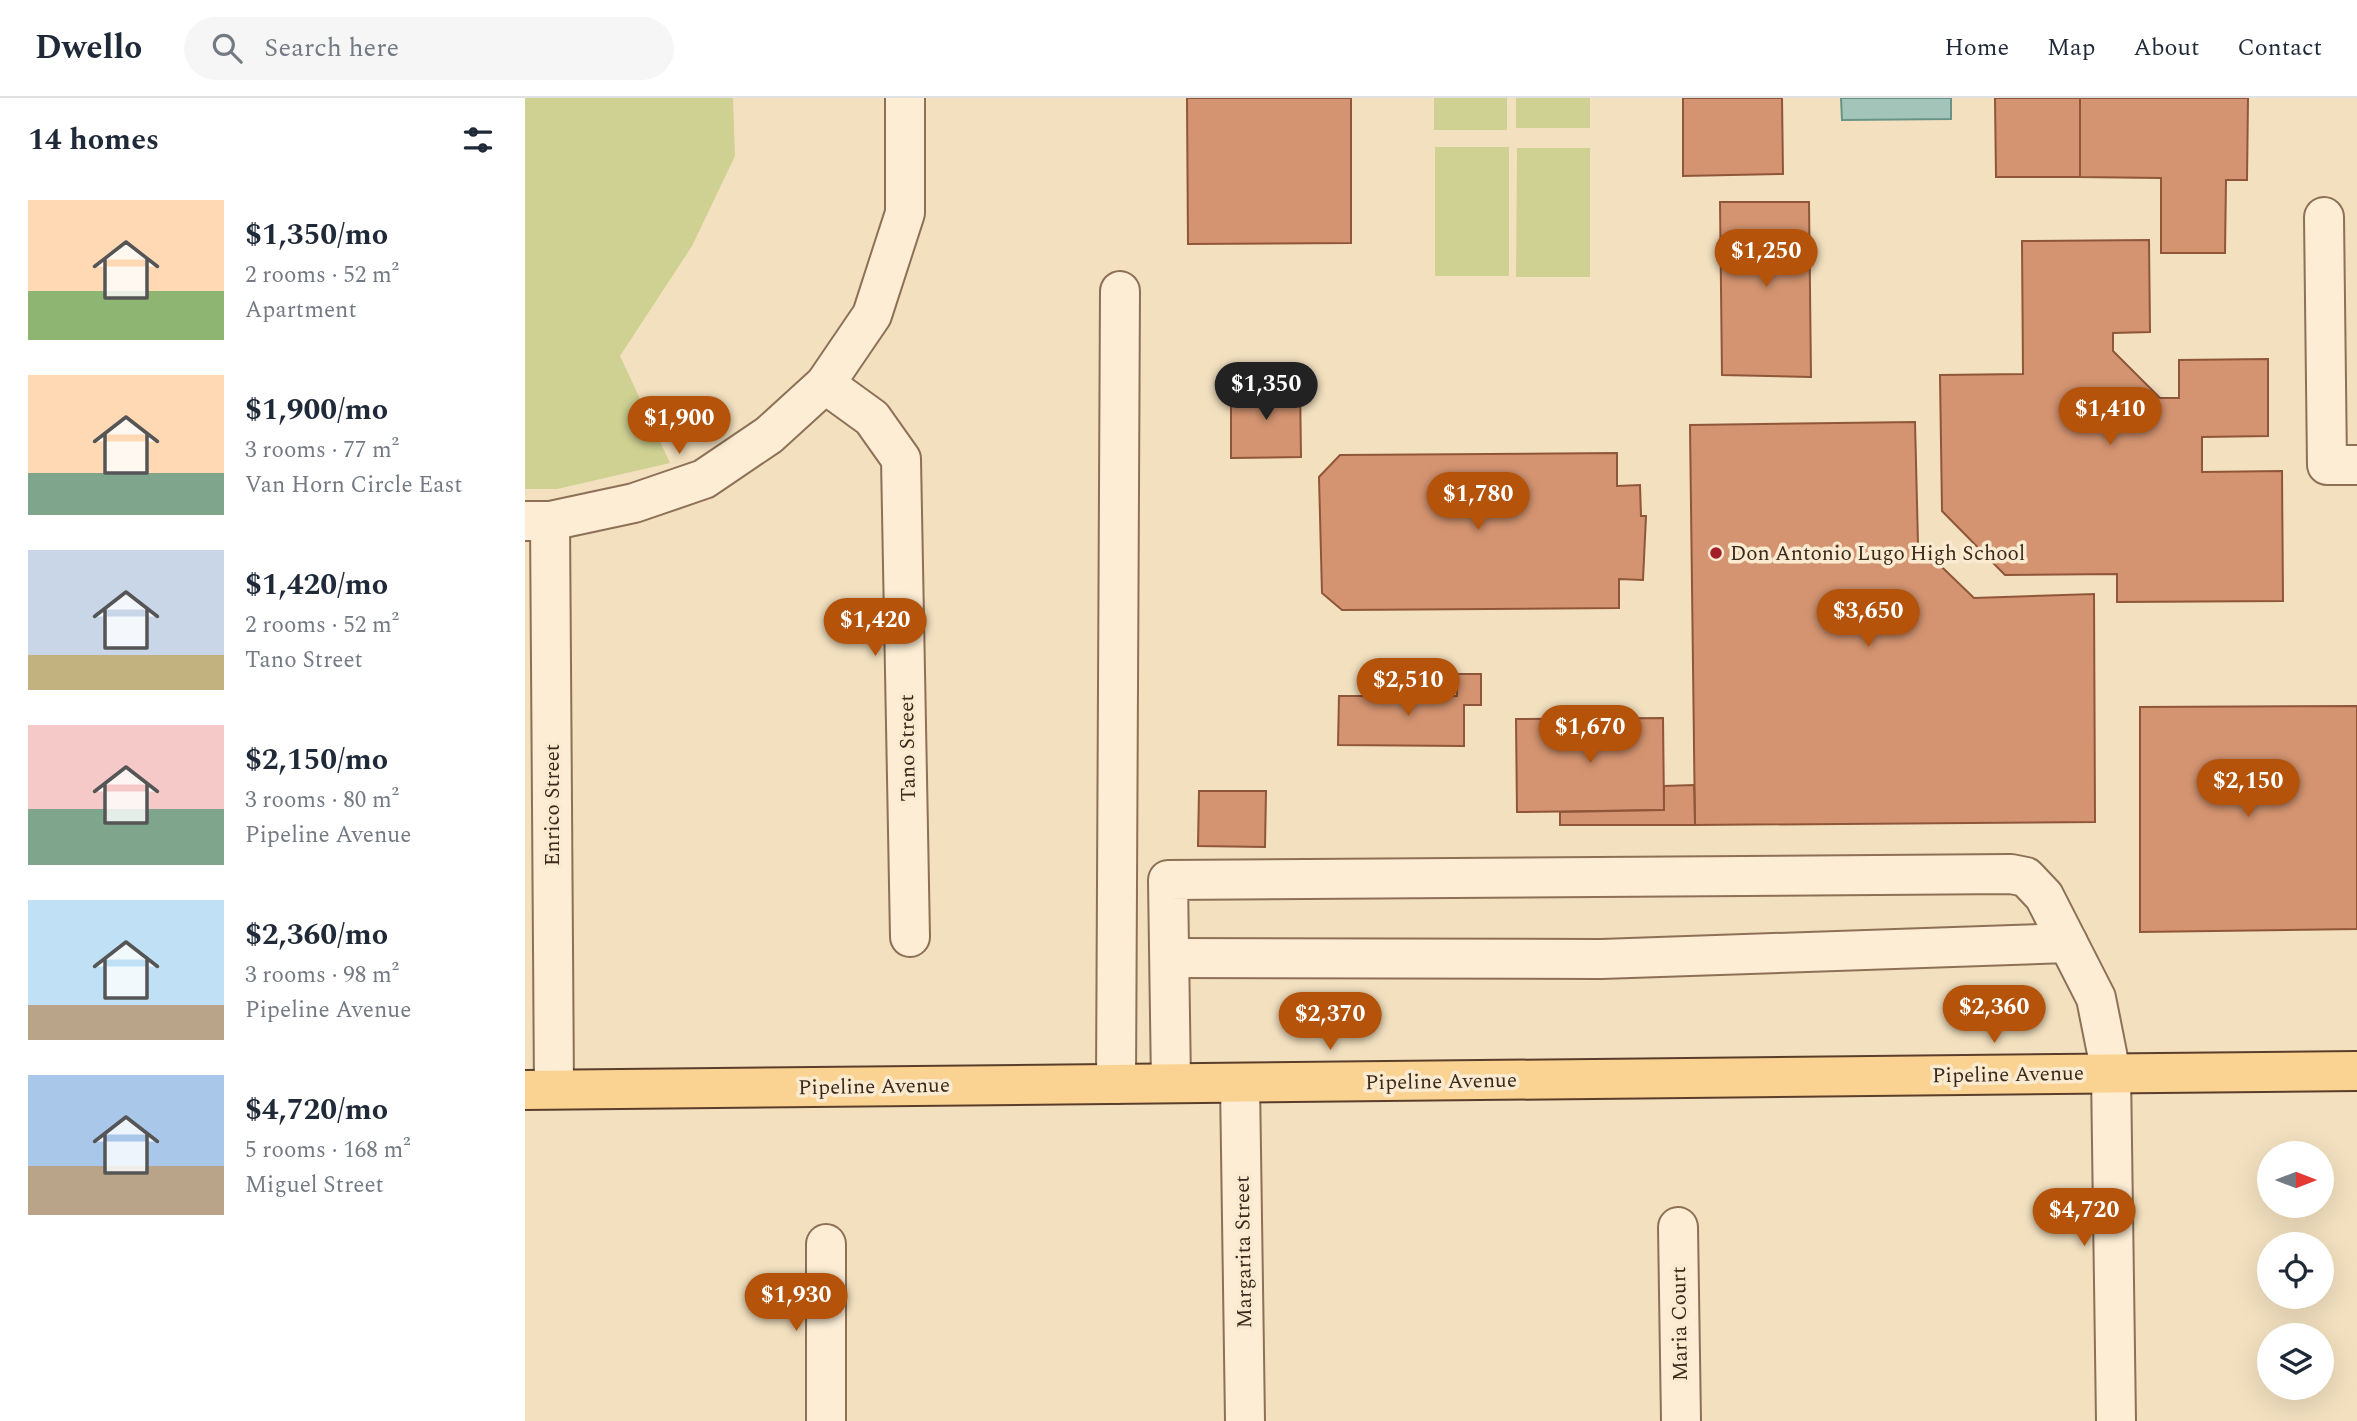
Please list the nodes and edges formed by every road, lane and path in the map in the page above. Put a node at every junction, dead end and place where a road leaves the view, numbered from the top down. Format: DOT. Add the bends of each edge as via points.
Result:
graph roads {
  1 [pos="905,98"];
  2 [pos="2324,217"];
  3 [pos="1120,291"];
  4 [pos="825,384"];
  5 [pos="2357,465"];
  6 [pos="538,521"];
  7 [pos="539,848"];
  8 [pos="910,937"];
  9 [pos="2068,943"];
  10 [pos="1170,958"];
  11 [pos="2357,1071"];
  12 [pos="2111,1073"];
  13 [pos="1171,1083"];
  14 [pos="1240,1083"];
  15 [pos="1116,1084"];
  16 [pos="540,1089"];
  17 [pos="1678,1227"];
  18 [pos="826,1244"];
  19 [pos="826,1421"];
  20 [pos="1245,1421"];
  21 [pos="1681,1421"];
  22 [pos="2116,1421"];
  1 -- 4 [label="street" via="905,213 872,315"];
  2 -- 5 [label="street" via="2327,465"];
  3 -- 15 [label="street"];
  4 -- 6 [label="street" via="769,435 704,479 634,503"];
  4 -- 8 [label="street, Tano Street" via="872,418 901,459"];
  6 -- 7 [label="street, Enrico Street"];
  7 -- 16 [label="street, Enrico Street"];
  9 -- 10 [label="street" via="1601,959"];
  9 -- 10 [label="street" via="2044,896 2026,877 2011,874 1168,880"];
  9 -- 12 [label="street" via="2096,998"];
  10 -- 13 [label="street"];
  11 -- 12 [label="main road, Pipeline Avenue"];
  12 -- 14 [label="main road, Pipeline Avenue"];
  12 -- 22 [label="street"];
  13 -- 14 [label="main road, Pipeline Avenue"];
  13 -- 15 [label="main road, Pipeline Avenue"];
  14 -- 20 [label="street, Margarita Street"];
  15 -- 16 [label="main road, Pipeline Avenue"];
  17 -- 21 [label="street, Maria Court"];
  18 -- 19 [label="street"];
}
